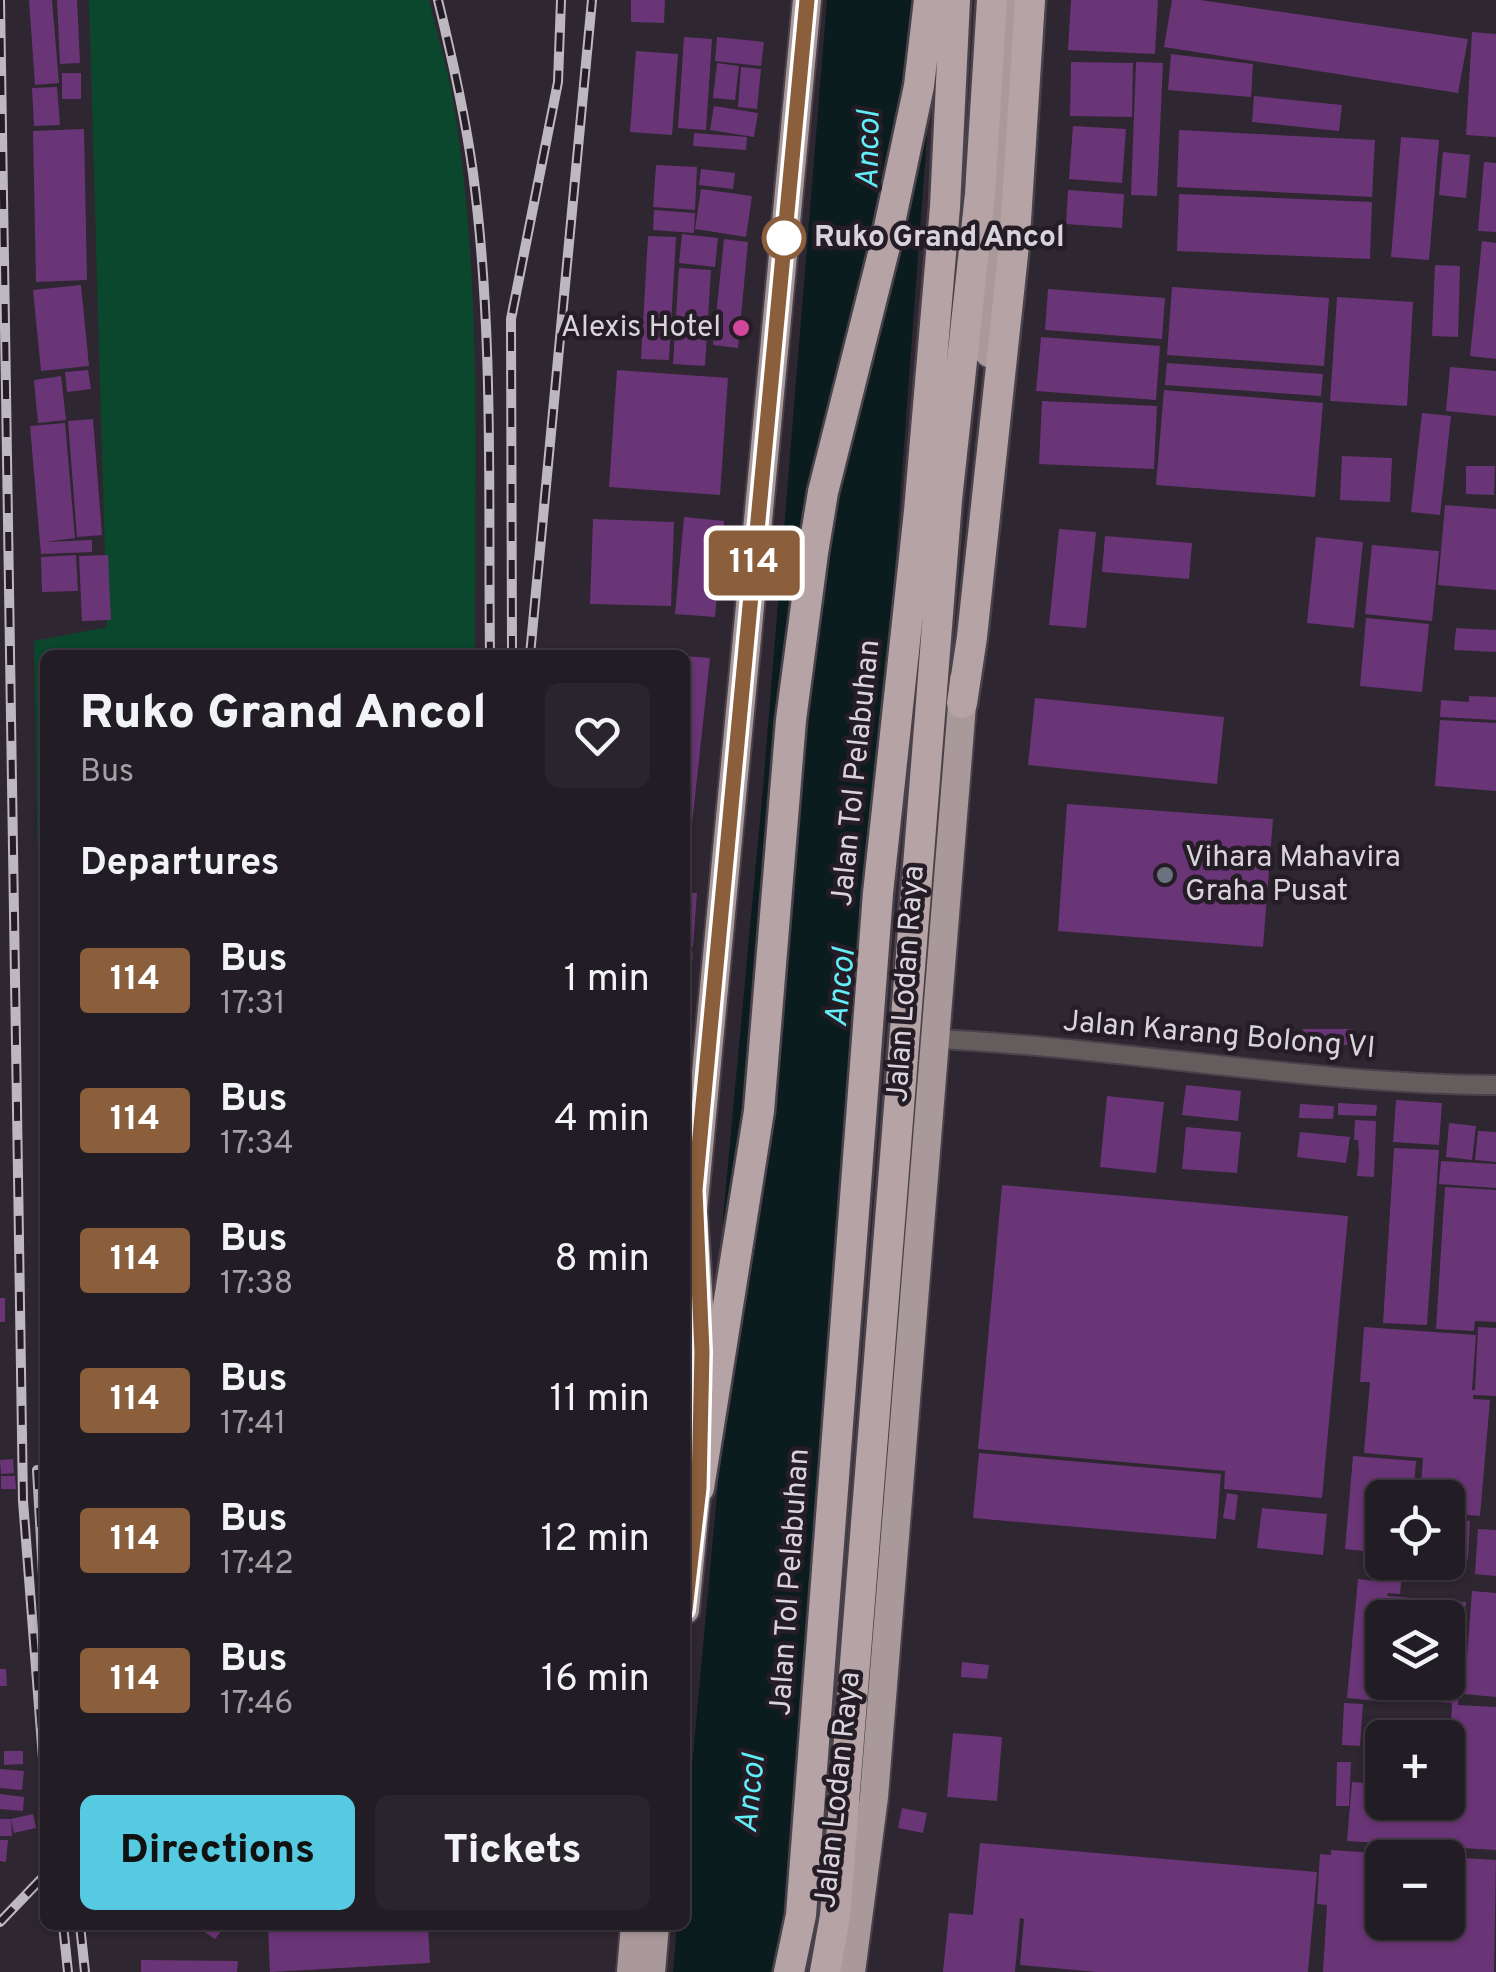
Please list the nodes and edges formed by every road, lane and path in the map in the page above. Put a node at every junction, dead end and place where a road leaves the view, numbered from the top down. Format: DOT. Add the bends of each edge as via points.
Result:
graph roads {
  1 [pos="807,0"];
  2 [pos="929,0"];
  3 [pos="956,0"];
  4 [pos="992,0"];
  5 [pos="1012,0"];
  6 [pos="1030,0"];
  7 [pos="962,703"];
  8 [pos="937,1039"];
  9 [pos="1496,1085"];
  10 [pos="693,1211"];
  11 [pos="690,1243"];
  12 [pos="699,1488"];
  13 [pos="690,1566"];
  14 [pos="635,1930"];
  15 [pos="655,1930"];
  16 [pos="631,1972"];
  17 [pos="651,1972"];
  18 [pos="789,1972"];
  19 [pos="825,1972"];
  20 [pos="851,1972"];
  1 -- 10 [label="highway"];
  2 -- 12 [label="highway" via="919,86 885,246 822,492 791,720 759,1110"];
  3 -- 18 [label="highway, Jalan Tol Pelabuhan" via="920,511 878,893 801,1914"];
  4 -- 19 [label="highway" via="836,1916"];
  5 -- 7 [label="highway, Jalan Lodan Raya"];
  6 -- 7 [label="highway" via="1015,236"];
  7 -- 8 [label="highway, Jalan Lodan Raya"];
  8 -- 9 [label="street, Jalan Karang Bolong VI"];
  8 -- 20 [label="highway, Jalan Lodan Raya" via="874,1798"];
  10 -- 11 [label="highway"];
  10 -- 12 [label="highway" via="702,1352"];
  12 -- 13 [label="highway"];
  14 -- 16 [label="highway"];
  15 -- 17 [label="highway"];
}
